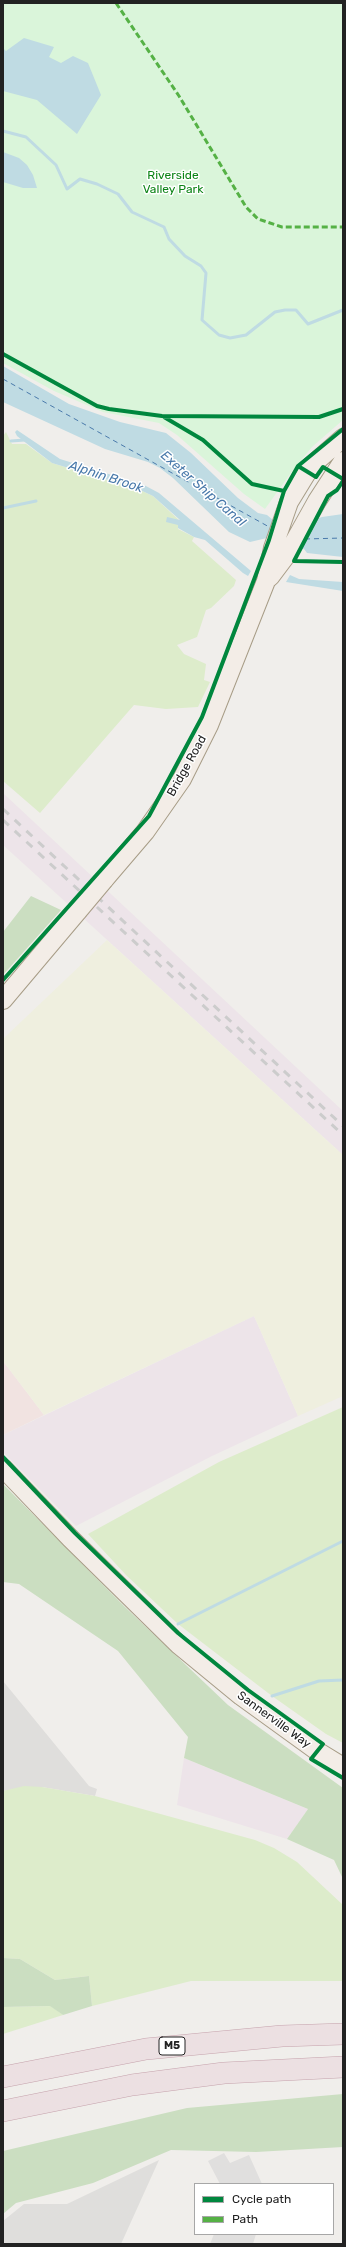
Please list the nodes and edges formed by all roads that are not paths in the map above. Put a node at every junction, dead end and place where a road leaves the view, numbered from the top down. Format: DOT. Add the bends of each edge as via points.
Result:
graph roads {
  1 [pos="343,438"];
  2 [pos="343,461"];
  3 [pos="284,544"];
  4 [pos="3,1000"];
  5 [pos="3,1468"];
  6 [pos="343,1767"];
  7 [pos="343,2034"];
  8 [pos="343,2068"];
  9 [pos="3,2077"];
  10 [pos="3,2111"];
  1 -- 3 [label="main road, Bridge Road" via="310,466 298,485 284,514"];
  2 -- 3 [label="main road, Bridge Road"];
  3 -- 4 [label="main road, Bridge Road, bridge" via="247,626 209,725 182,779 145,832"];
  5 -- 6 [label="main road, Sannerville Way" via="179,1645 241,1696"];
  7 -- 9 [label="highway, M5" via="282,2036 146,2049"];
  8 -- 10 [label="highway" via="224,2073 66,2096"];
}
